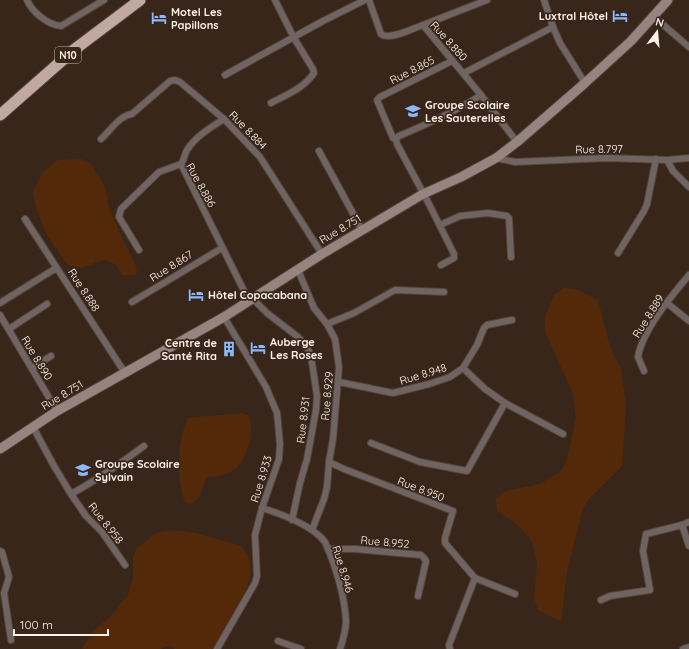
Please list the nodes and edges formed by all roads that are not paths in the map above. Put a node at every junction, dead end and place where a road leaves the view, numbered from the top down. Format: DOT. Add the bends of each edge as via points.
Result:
graph roads {
  1 [pos="27,0"];
  2 [pos="104,0"];
  3 [pos="140,0"];
  4 [pos="275,0"];
  5 [pos="365,0"];
  6 [pos="369,0"];
  7 [pos="487,0"];
  8 [pos="544,0"];
  9 [pos="668,0"];
  10 [pos="653,16"];
  11 [pos="423,24"];
  12 [pos="553,27"];
  13 [pos="294,38"];
  14 [pos="689,47"];
  15 [pos="452,61"];
  16 [pos="464,73"];
  17 [pos="225,75"];
  18 [pos="585,83"];
  19 [pos="481,95"];
  20 [pos="271,103"];
  21 [pos="0,115"];
  22 [pos="224,119"];
  23 [pos="101,139"];
  24 [pos="396,140"];
  25 [pos="517,142"];
  26 [pos="319,150"];
  27 [pos="496,158"];
  28 [pos="689,158"];
  29 [pos="656,159"];
  30 [pos="667,160"];
  31 [pos="181,164"];
  32 [pos="689,187"];
  33 [pos="423,194"];
  34 [pos="25,219"];
  35 [pos="440,225"];
  36 [pos="362,230"];
  37 [pos="222,248"];
  38 [pos="139,250"];
  39 [pos="618,252"];
  40 [pos="322,254"];
  41 [pos="511,257"];
  42 [pos="441,265"];
  43 [pos="57,269"];
  44 [pos="298,270"];
  45 [pos="689,274"];
  46 [pos="444,292"];
  47 [pos="251,300"];
  48 [pos="132,302"];
  49 [pos="0,303"];
  50 [pos="667,303"];
  51 [pos="47,304"];
  52 [pos="0,314"];
  53 [pos="224,317"];
  54 [pos="512,320"];
  55 [pos="689,321"];
  56 [pos="327,324"];
  57 [pos="9,329"];
  58 [pos="51,356"];
  59 [pos="32,368"];
  60 [pos="463,368"];
  61 [pos="644,371"];
  62 [pos="125,373"];
  63 [pos="339,382"];
  64 [pos="505,403"];
  65 [pos="57,411"];
  66 [pos="33,427"];
  67 [pos="563,434"];
  68 [pos="371,443"];
  69 [pos="1,446"];
  70 [pos="144,446"];
  71 [pos="329,462"];
  72 [pos="71,494"];
  73 [pos="262,508"];
  74 [pos="292,520"];
  75 [pos="689,522"];
  76 [pos="682,525"];
  77 [pos="312,530"];
  78 [pos="689,546"];
  79 [pos="328,549"];
  80 [pos="0,550"];
  81 [pos="125,565"];
  82 [pos="475,578"];
  83 [pos="515,594"];
  84 [pos="418,596"];
  85 [pos="601,600"];
  86 [pos="12,640"];
  87 [pos="278,641"];
  88 [pos="689,647"];
  89 [pos="218,649"];
  90 [pos="301,649"];
  91 [pos="340,649"];
  92 [pos="450,649"];
  93 [pos="683,649"];
  1 -- 2 [label="street" via="46,21 55,26 61,26"];
  3 -- 21 [label="highway, N10" via="75,49"];
  4 -- 13 [label="street"];
  5 -- 13 [label="street"];
  6 -- 11 [label="street, Rue 8.880" via="383,36 391,37"];
  7 -- 11 [label="street"];
  8 -- 12 [label="street"];
  9 -- 10 [label="main road, Rue 8.751"];
  10 -- 14 [label="street"];
  10 -- 18 [label="main road, Rue 8.751" via="631,41"];
  11 -- 15 [label="street, Rue 8.880"];
  12 -- 16 [label="street"];
  12 -- 18 [label="street" via="563,49"];
  13 -- 17 [label="street"];
  13 -- 20 [label="street" via="314,74 300,87"];
  15 -- 16 [label="street, Rue 8.880"];
  15 -- 24 [label="street, Rue 8.865" via="377,100"];
  16 -- 19 [label="street, Rue 8.880"];
  18 -- 25 [label="main road, Rue 8.751"];
  19 -- 24 [label="street" via="399,136"];
  19 -- 25 [label="street, Rue 8.880"];
  22 -- 23 [label="street, Rue 8.884" via="175,80 170,81 132,114 122,118"];
  22 -- 31 [label="street" via="192,144"];
  22 -- 40 [label="street, Rue 8.884" via="260,157"];
  24 -- 33 [label="street"];
  25 -- 27 [label="main road, Rue 8.751"];
  26 -- 36 [label="street"];
  27 -- 29 [label="street, Rue 8.797" via="515,162"];
  27 -- 33 [label="main road, Rue 8.751"];
  28 -- 30 [label="street, Rue 8.797"];
  29 -- 30 [label="street, Rue 8.797"];
  29 -- 39 [label="street" via="647,204"];
  30 -- 32 [label="street" via="673,171"];
  31 -- 37 [label="street, Rue 8.886"];
  31 -- 38 [label="street, Rue 8.886" via="160,172 121,209 120,217"];
  33 -- 35 [label="street"];
  33 -- 36 [label="main road, Rue 8.751"];
  34 -- 43 [label="street, Rue 8.888"];
  35 -- 41 [label="street" via="460,216 507,216"];
  35 -- 42 [label="street" via="454,256"];
  36 -- 40 [label="main road, Rue 8.751"];
  37 -- 47 [label="street, Rue 8.886"];
  37 -- 48 [label="street, Rue 8.867"];
  40 -- 44 [label="main road, Rue 8.751"];
  43 -- 49 [label="street"];
  43 -- 62 [label="street, Rue 8.888"];
  44 -- 47 [label="main road, Rue 8.751"];
  44 -- 56 [label="street, Rue 8.929" via="314,308"];
  45 -- 50 [label="street, Rue 8.889"];
  46 -- 56 [label="street" via="395,290 354,313"];
  47 -- 53 [label="main road, Rue 8.751"];
  47 -- 74 [label="street, Rue 8.931" via="298,337 310,356 316,410"];
  50 -- 55 [label="street"];
  50 -- 61 [label="street, Rue 8.889" via="638,352"];
  51 -- 57 [label="street"];
  52 -- 57 [label="street, Rue 8.890"];
  53 -- 62 [label="main road, Rue 8.751"];
  53 -- 73 [label="street, Rue 8.933" via="266,387 278,413 279,459"];
  54 -- 60 [label="street" via="487,325"];
  56 -- 63 [label="street, Rue 8.929" via="335,339"];
  57 -- 59 [label="street, Rue 8.890"];
  58 -- 59 [label="street"];
  59 -- 65 [label="street, Rue 8.890"];
  60 -- 63 [label="street, Rue 8.948" via="450,378 396,392"];
  60 -- 64 [label="street" via="485,389"];
  62 -- 65 [label="main road, Rue 8.751"];
  63 -- 71 [label="street, Rue 8.929"];
  64 -- 67 [label="street"];
  64 -- 68 [label="street" via="467,471 420,462"];
  65 -- 66 [label="main road, Rue 8.751"];
  66 -- 69 [label="main road, Rue 8.751"];
  66 -- 72 [label="street, Rue 8.958"];
  70 -- 72 [label="street" via="107,473"];
  71 -- 77 [label="street, Rue 8.929" via="324,499"];
  71 -- 82 [label="street, Rue 8.950" via="453,511 444,538 445,543"];
  72 -- 81 [label="street, Rue 8.958"];
  73 -- 74 [label="street, Rue 8.946"];
  73 -- 89 [label="street, Rue 8.933" via="255,535 256,583"];
  74 -- 77 [label="street, Rue 8.946"];
  75 -- 76 [label="street"];
  76 -- 78 [label="street"];
  76 -- 85 [label="street" via="646,534 643,551 650,590 610,596"];
  77 -- 79 [label="street, Rue 8.946" via="321,536"];
  79 -- 84 [label="street, Rue 8.952" via="421,555 426,561"];
  79 -- 91 [label="street, Rue 8.946" via="345,612 346,622"];
  80 -- 86 [label="street" via="9,577 4,593"];
  82 -- 83 [label="street"];
  82 -- 92 [label="street" via="449,645"];
  87 -- 90 [label="street"];
  88 -- 93 [label="street"];
}
